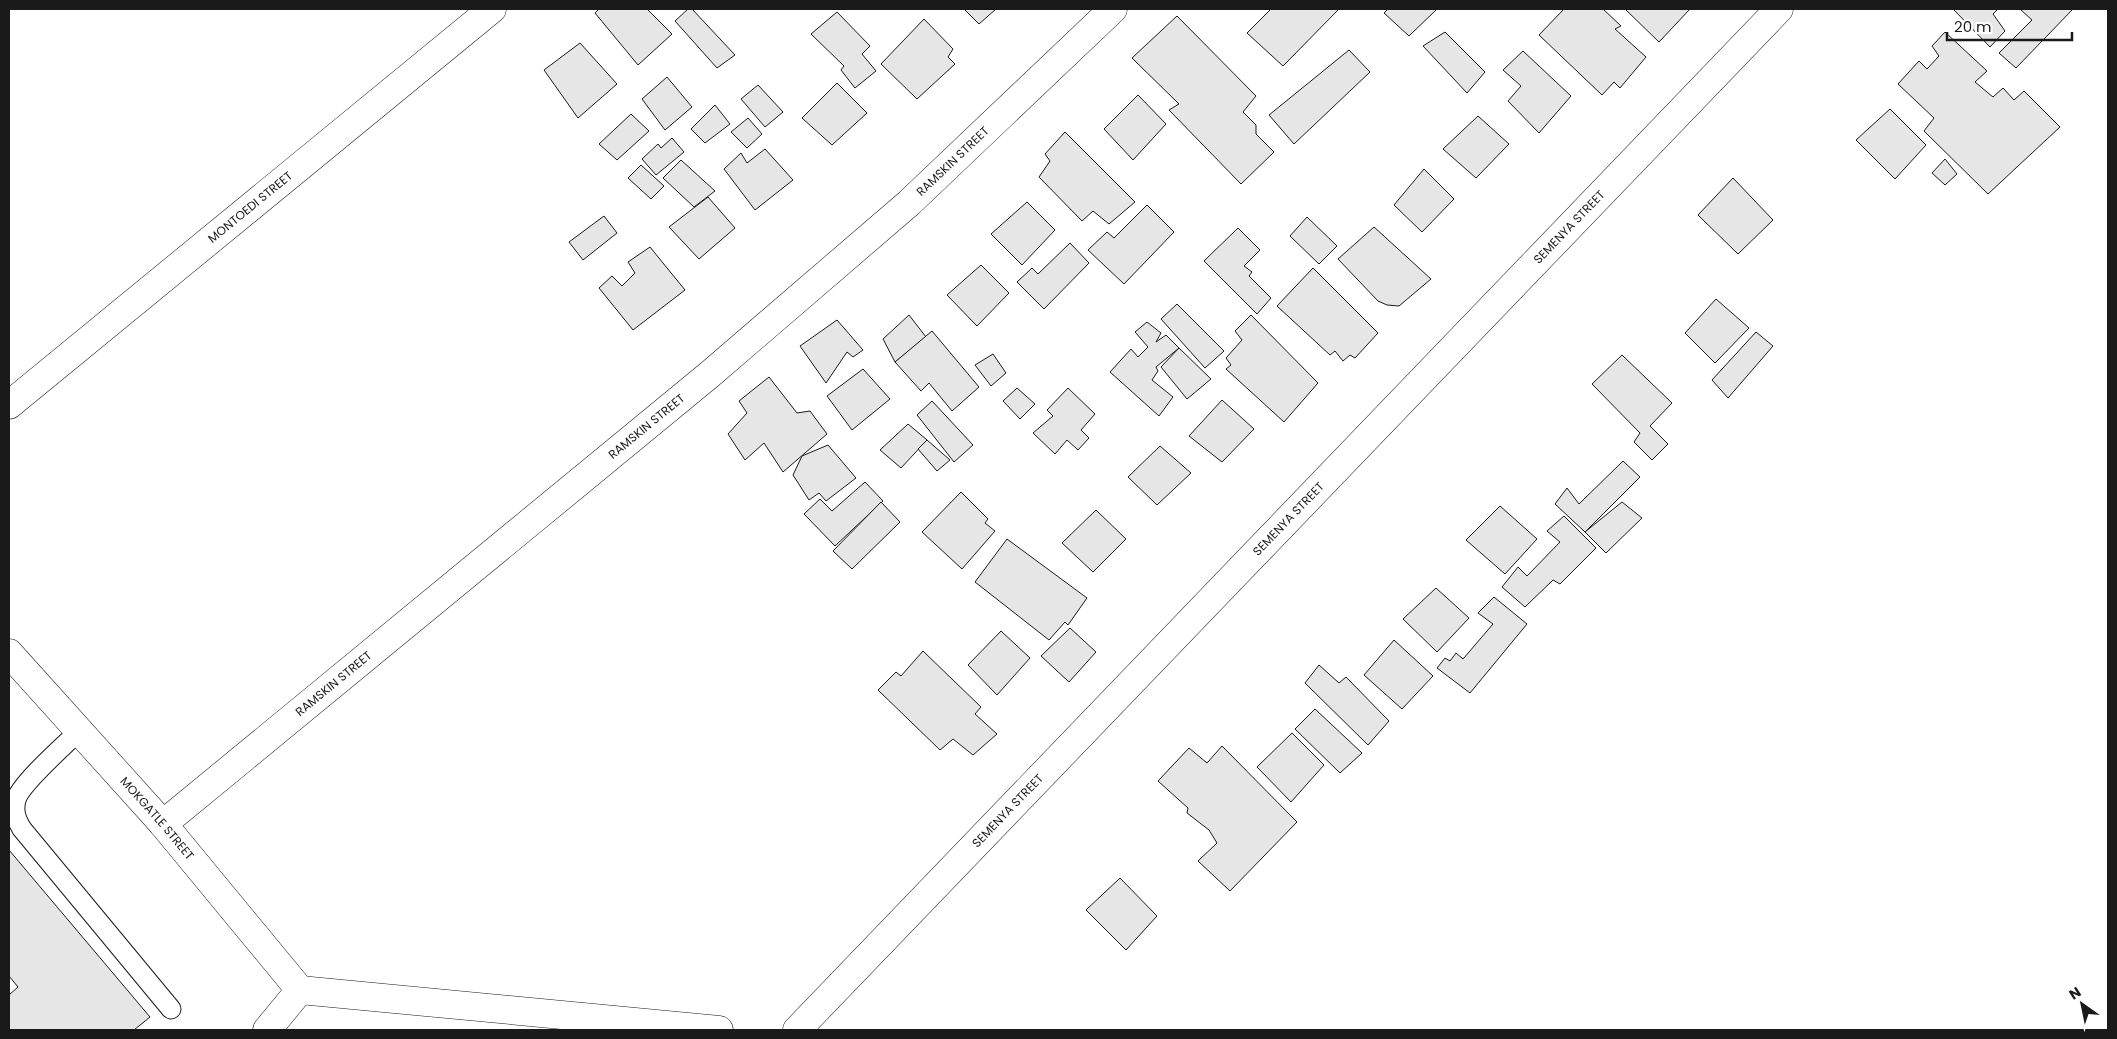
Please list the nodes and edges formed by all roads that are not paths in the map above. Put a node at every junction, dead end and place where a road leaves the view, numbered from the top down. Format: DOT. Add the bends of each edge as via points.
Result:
graph roads {
  1 [pos="492,9"];
  2 [pos="1113,9"];
  3 [pos="1779,9"];
  4 [pos="9,405"];
  5 [pos="9,653"];
  6 [pos="79,731"];
  7 [pos="163,824"];
  8 [pos="300,990"];
  9 [pos="171,1008"];
  10 [pos="266,1030"];
  11 [pos="719,1030"];
  12 [pos="797,1030"];
  1 -- 4 [label="street, MONTOEDI STREET"];
  2 -- 7 [label="street, RAMSKIN STREET" via="909,202 709,375"];
  3 -- 12 [label="street, SEMENYA STREET"];
  5 -- 6 [label="street, MOKGATLE STREET"];
  6 -- 7 [label="street, MOKGATLE STREET"];
  6 -- 9 [label="lane" via="42,766 17,796 15,815 22,829"];
  7 -- 8 [label="street, MOKGATLE STREET"];
  8 -- 10 [label="street"];
  8 -- 11 [label="street"];
}
